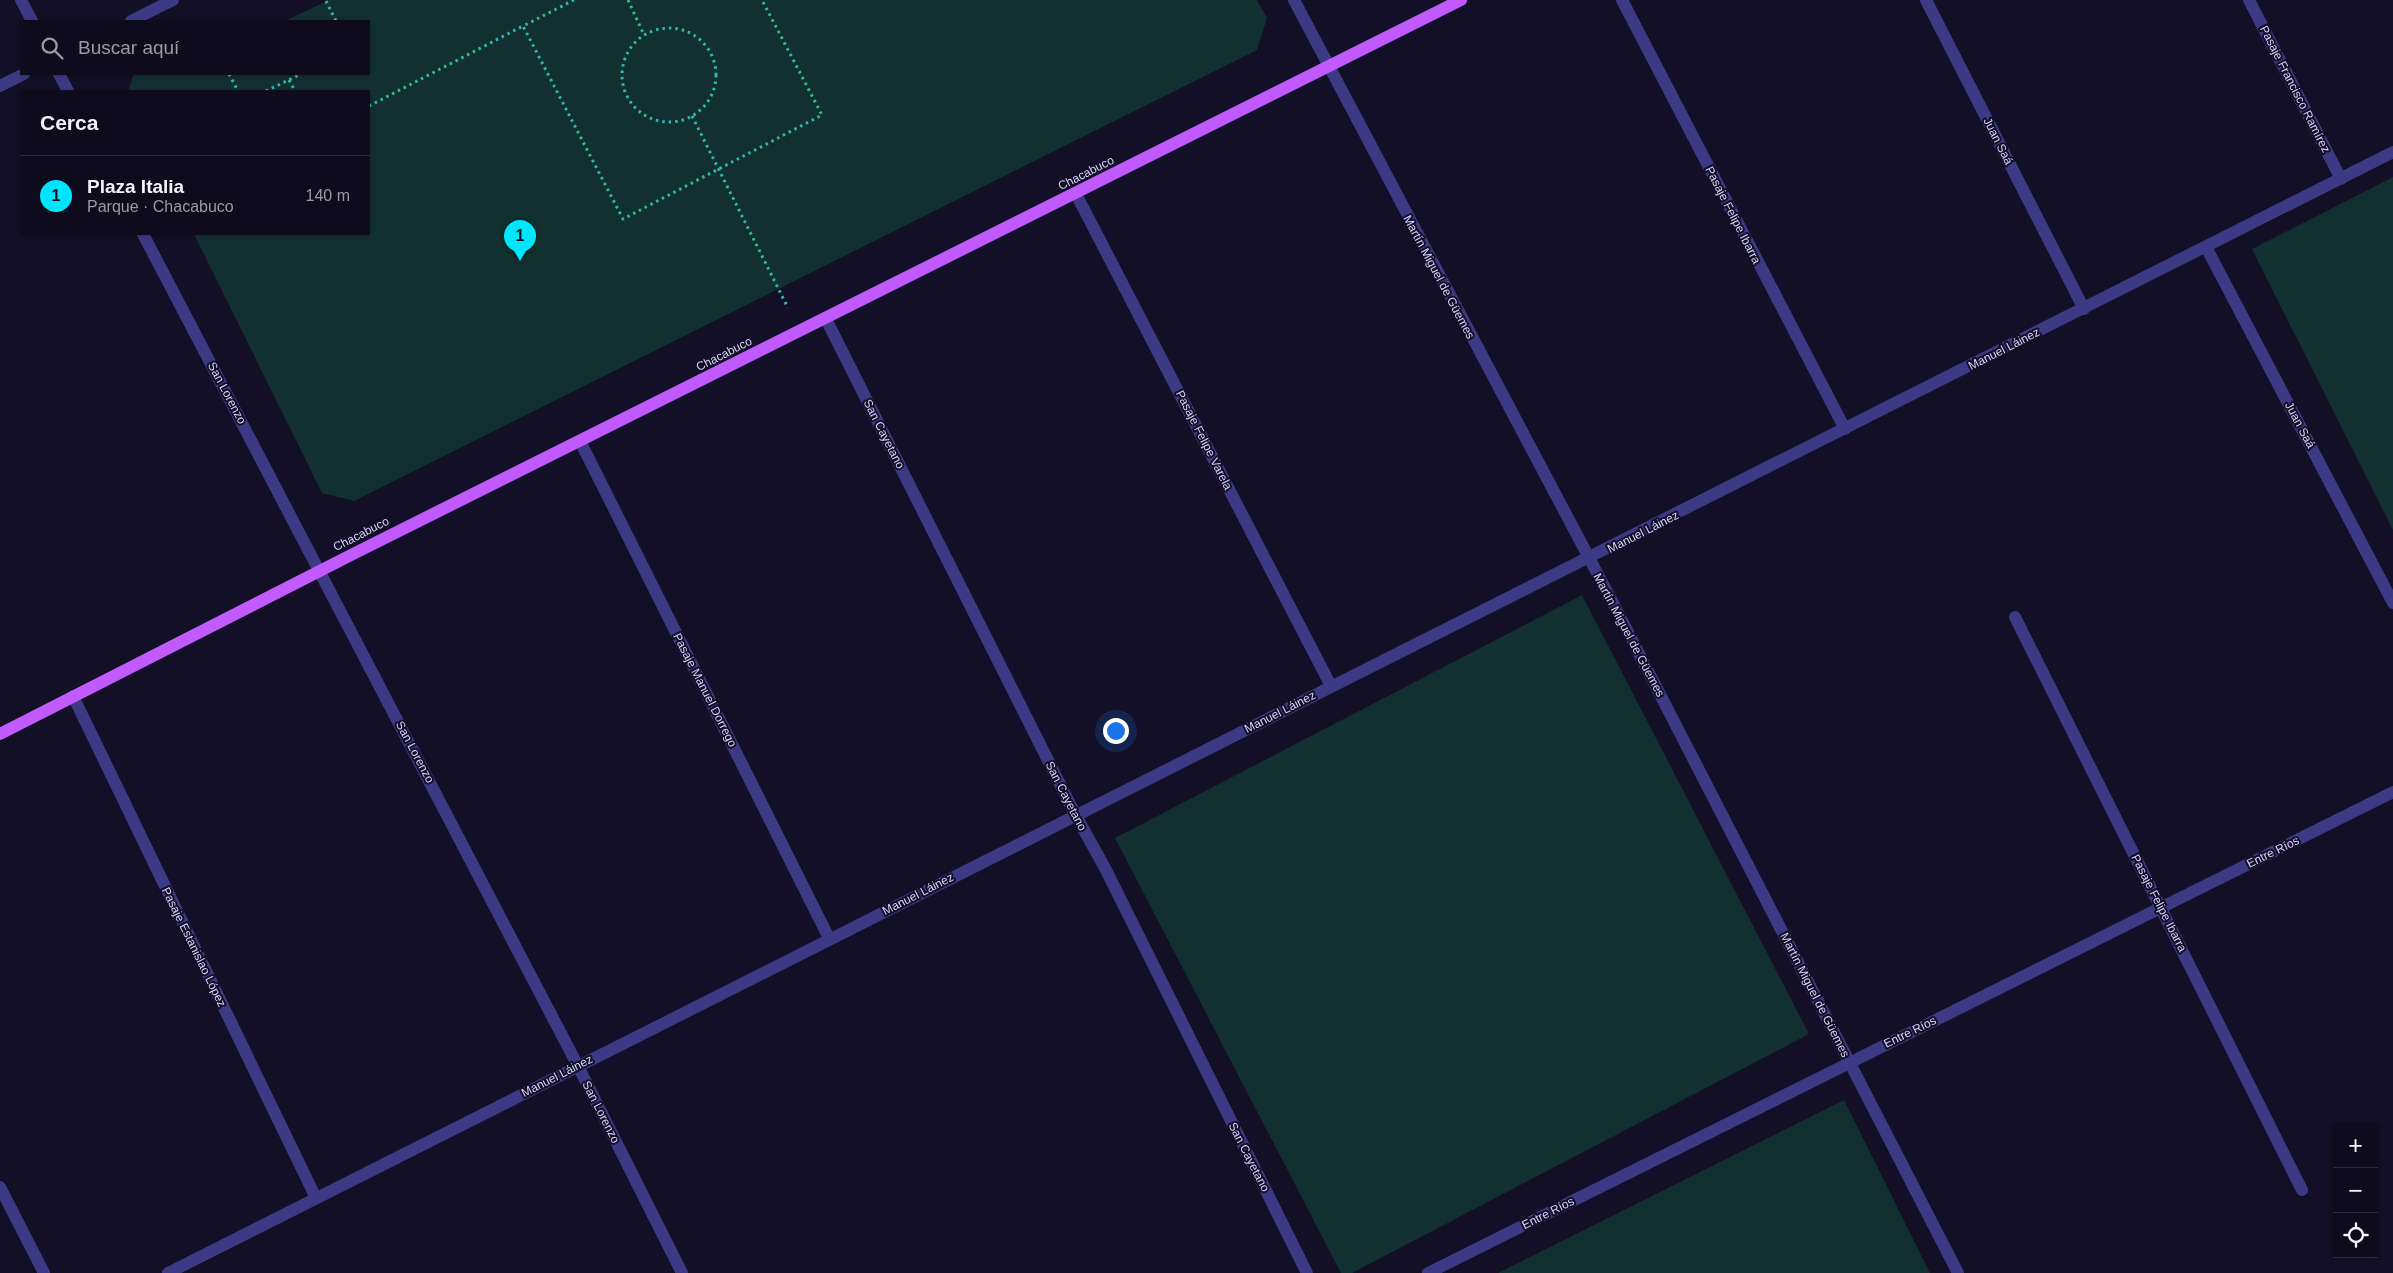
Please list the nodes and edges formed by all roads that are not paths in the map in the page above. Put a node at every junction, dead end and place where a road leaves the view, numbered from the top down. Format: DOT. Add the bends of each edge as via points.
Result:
graph roads {
  1 [pos="21,0"];
  2 [pos="173,0"];
  3 [pos="1294,0"];
  4 [pos="1460,0"];
  5 [pos="1622,0"];
  6 [pos="1926,0"];
  7 [pos="2249,0"];
  8 [pos="31,20"];
  9 [pos="133,20"];
  10 [pos="1328,65"];
  11 [pos="22,75"];
  12 [pos="60,75"];
  13 [pos="0,86"];
  14 [pos="67,90"];
  15 [pos="2393,152"];
  16 [pos="2341,178"];
  17 [pos="1076,194"];
  18 [pos="144,235"];
  19 [pos="2206,247"];
  20 [pos="2084,309"];
  21 [pos="826,319"];
  22 [pos="1845,430"];
  23 [pos="580,441"];
  24 [pos="1588,559"];
  25 [pos="320,571"];
  26 [pos="2393,603"];
  27 [pos="2015,616"];
  28 [pos="1331,686"];
  29 [pos="73,696"];
  30 [pos="0,734"];
  31 [pos="2393,792"];
  32 [pos="1075,814"];
  33 [pos="2161,908"];
  34 [pos="829,938"];
  35 [pos="1850,1062"];
  36 [pos="578,1066"];
  37 [pos="0,1187"];
  38 [pos="2302,1190"];
  39 [pos="316,1198"];
  40 [pos="44,1273"];
  41 [pos="168,1273"];
  42 [pos="682,1273"];
  43 [pos="1307,1273"];
  44 [pos="1428,1273"];
  45 [pos="1958,1273"];
  1 -- 8 [label="street"];
  2 -- 9 [label="street"];
  3 -- 10 [label="street, Martín Miguel de Güemes"];
  4 -- 10 [label="main road, Chacabuco"];
  5 -- 22 [label="street, Pasaje Felipe Ibarra"];
  6 -- 20 [label="street, Juan Saá"];
  7 -- 16 [label="street, Pasaje Francisco Ramírez"];
  10 -- 17 [label="main road, Chacabuco"];
  10 -- 24 [label="street, Martín Miguel de Güemes"];
  11 -- 13 [label="street"];
  12 -- 14 [label="street"];
  15 -- 16 [label="street, Manuel Láinez"];
  16 -- 19 [label="street, Manuel Láinez"];
  17 -- 21 [label="main road, Chacabuco"];
  17 -- 28 [label="street, Pasaje Felipe Varela"];
  18 -- 25 [label="street, San Lorenzo"];
  19 -- 20 [label="street, Manuel Láinez"];
  19 -- 26 [label="street, Juan Saá"];
  20 -- 22 [label="street, Manuel Láinez"];
  21 -- 23 [label="main road, Chacabuco"];
  21 -- 32 [label="street, San Cayetano"];
  22 -- 24 [label="street, Manuel Láinez"];
  23 -- 25 [label="main road, Chacabuco"];
  23 -- 34 [label="street, Pasaje Manuel Dorrego"];
  24 -- 28 [label="street, Manuel Láinez"];
  24 -- 35 [label="street, Martín Miguel de Güemes"];
  25 -- 29 [label="main road, Chacabuco"];
  25 -- 36 [label="street, San Lorenzo"];
  27 -- 33 [label="street, Pasaje Felipe Ibarra"];
  28 -- 32 [label="street, Manuel Láinez"];
  29 -- 30 [label="main road, Chacabuco"];
  29 -- 39 [label="street, Pasaje Estanislao López"];
  31 -- 33 [label="street, Entre Ríos"];
  32 -- 34 [label="street, Manuel Láinez"];
  32 -- 43 [label="street, San Cayetano"];
  33 -- 35 [label="street, Entre Ríos"];
  33 -- 38 [label="street, Pasaje Felipe Ibarra"];
  34 -- 36 [label="street, Manuel Láinez"];
  35 -- 44 [label="street, Entre Ríos"];
  35 -- 45 [label="street, Martín Miguel de Güemes"];
  36 -- 39 [label="street, Manuel Láinez"];
  36 -- 42 [label="street, San Lorenzo"];
  37 -- 40 [label="street"];
  39 -- 41 [label="street, Manuel Láinez"];
}
